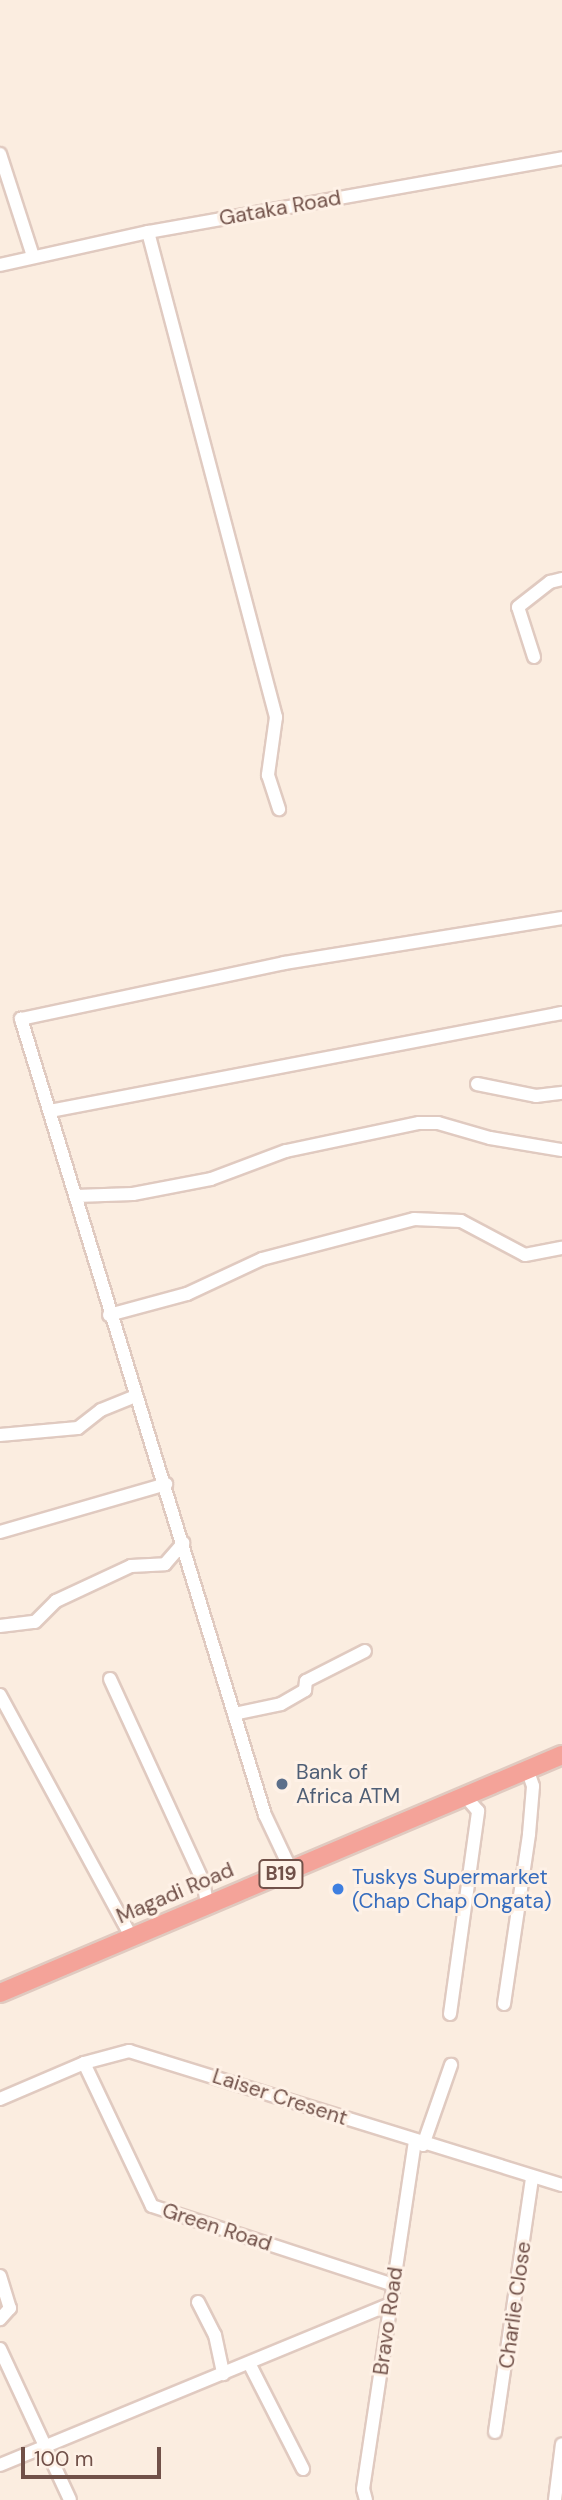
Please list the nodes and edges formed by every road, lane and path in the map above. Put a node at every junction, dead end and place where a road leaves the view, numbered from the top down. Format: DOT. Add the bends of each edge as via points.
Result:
graph roads {
  1 [pos="0,154"];
  2 [pos="562,158"];
  3 [pos="148,232"];
  4 [pos="33,256"];
  5 [pos="0,265"];
  6 [pos="562,579"];
  7 [pos="534,657"];
  8 [pos="279,809"];
  9 [pos="562,918"];
  10 [pos="562,1013"];
  11 [pos="477,1084"];
  12 [pos="562,1093"];
  13 [pos="50,1111"];
  14 [pos="562,1150"];
  15 [pos="76,1196"];
  16 [pos="562,1248"];
  17 [pos="109,1315"];
  18 [pos="136,1396"];
  19 [pos="0,1435"];
  20 [pos="166,1484"];
  21 [pos="0,1532"];
  22 [pos="183,1543"];
  23 [pos="0,1626"];
  24 [pos="365,1651"];
  25 [pos="110,1679"];
  26 [pos="0,1695"];
  27 [pos="234,1714"];
  28 [pos="562,1755"];
  29 [pos="527,1769"];
  30 [pos="465,1796"];
  31 [pos="291,1870"];
  32 [pos="207,1904"];
  33 [pos="131,1937"];
  34 [pos="0,1993"];
  35 [pos="504,2004"];
  36 [pos="450,2014"];
  37 [pos="85,2063"];
  38 [pos="451,2065"];
  39 [pos="0,2099"];
  40 [pos="419,2143"];
  41 [pos="532,2177"];
  42 [pos="562,2185"];
  43 [pos="0,2276"];
  44 [pos="394,2285"];
  45 [pos="198,2302"];
  46 [pos="391,2304"];
  47 [pos="0,2319"];
  48 [pos="0,2349"];
  49 [pos="249,2363"];
  50 [pos="223,2374"];
  51 [pos="495,2432"];
  52 [pos="562,2444"];
  53 [pos="45,2447"];
  54 [pos="0,2465"];
  55 [pos="303,2469"];
  56 [pos="70,2500"];
  57 [pos="366,2500"];
  58 [pos="555,2500"];
  1 -- 4 [label="street"];
  2 -- 3 [label="street, Gataka Road"];
  3 -- 4 [label="street, Gataka Road"];
  3 -- 8 [label="street" via="276,717 268,775"];
  4 -- 5 [label="street, Gataka Road"];
  6 -- 7 [label="street" via="550,582 518,607"];
  9 -- 13 [label="street" via="284,963 21,1019"];
  10 -- 13 [label="street"];
  11 -- 12 [label="street" via="536,1096"];
  13 -- 15 [label="street"];
  14 -- 15 [label="street" via="490,1138 438,1123 419,1123 286,1151 211,1179 134,1194"];
  15 -- 17 [label="street"];
  16 -- 17 [label="street" via="525,1255 461,1221 414,1219 262,1259 187,1294"];
  17 -- 18 [label="street"];
  18 -- 19 [label="street" via="101,1410 78,1428"];
  18 -- 20 [label="street"];
  20 -- 21 [label="street"];
  20 -- 22 [label="street"];
  22 -- 23 [label="street" via="165,1564 131,1566 56,1601 35,1622"];
  22 -- 27 [label="street"];
  24 -- 27 [label="street" via="306,1681 304,1690 281,1704"];
  25 -- 32 [label="street" via="203,1881"];
  26 -- 33 [label="street"];
  27 -- 31 [label="street" via="265,1815"];
  28 -- 29 [label="highway, Magadi Road / B19"];
  29 -- 30 [label="highway, Magadi Road / B19"];
  29 -- 35 [label="street" via="533,1786 529,1834"];
  30 -- 31 [label="highway, Magadi Road / B19"];
  30 -- 36 [label="street" via="478,1811"];
  31 -- 32 [label="highway, Magadi Road / B19"];
  32 -- 33 [label="highway, Magadi Road / B19"];
  33 -- 34 [label="highway, Magadi Road / B19"];
  37 -- 39 [label="street, Laiser Cresent"];
  37 -- 40 [label="street, Laiser Cresent" via="129,2051 270,2092"];
  37 -- 44 [label="street, Green Road" via="152,2206"];
  38 -- 40 [label="street, Bravo Road"];
  40 -- 41 [label="street, Laiser Cresent"];
  40 -- 44 [label="street, Bravo Road"];
  41 -- 42 [label="street, Laiser Cresent"];
  41 -- 51 [label="street, Charlie Close"];
  43 -- 47 [label="street" via="10,2308"];
  44 -- 46 [label="street, Bravo Road"];
  45 -- 50 [label="street" via="215,2335"];
  46 -- 49 [label="street"];
  46 -- 57 [label="street, Bravo Road" via="363,2489"];
  48 -- 53 [label="street"];
  49 -- 50 [label="street"];
  49 -- 55 [label="street"];
  50 -- 53 [label="street"];
  52 -- 58 [label="street"];
  53 -- 54 [label="street"];
  53 -- 56 [label="street"];
}
